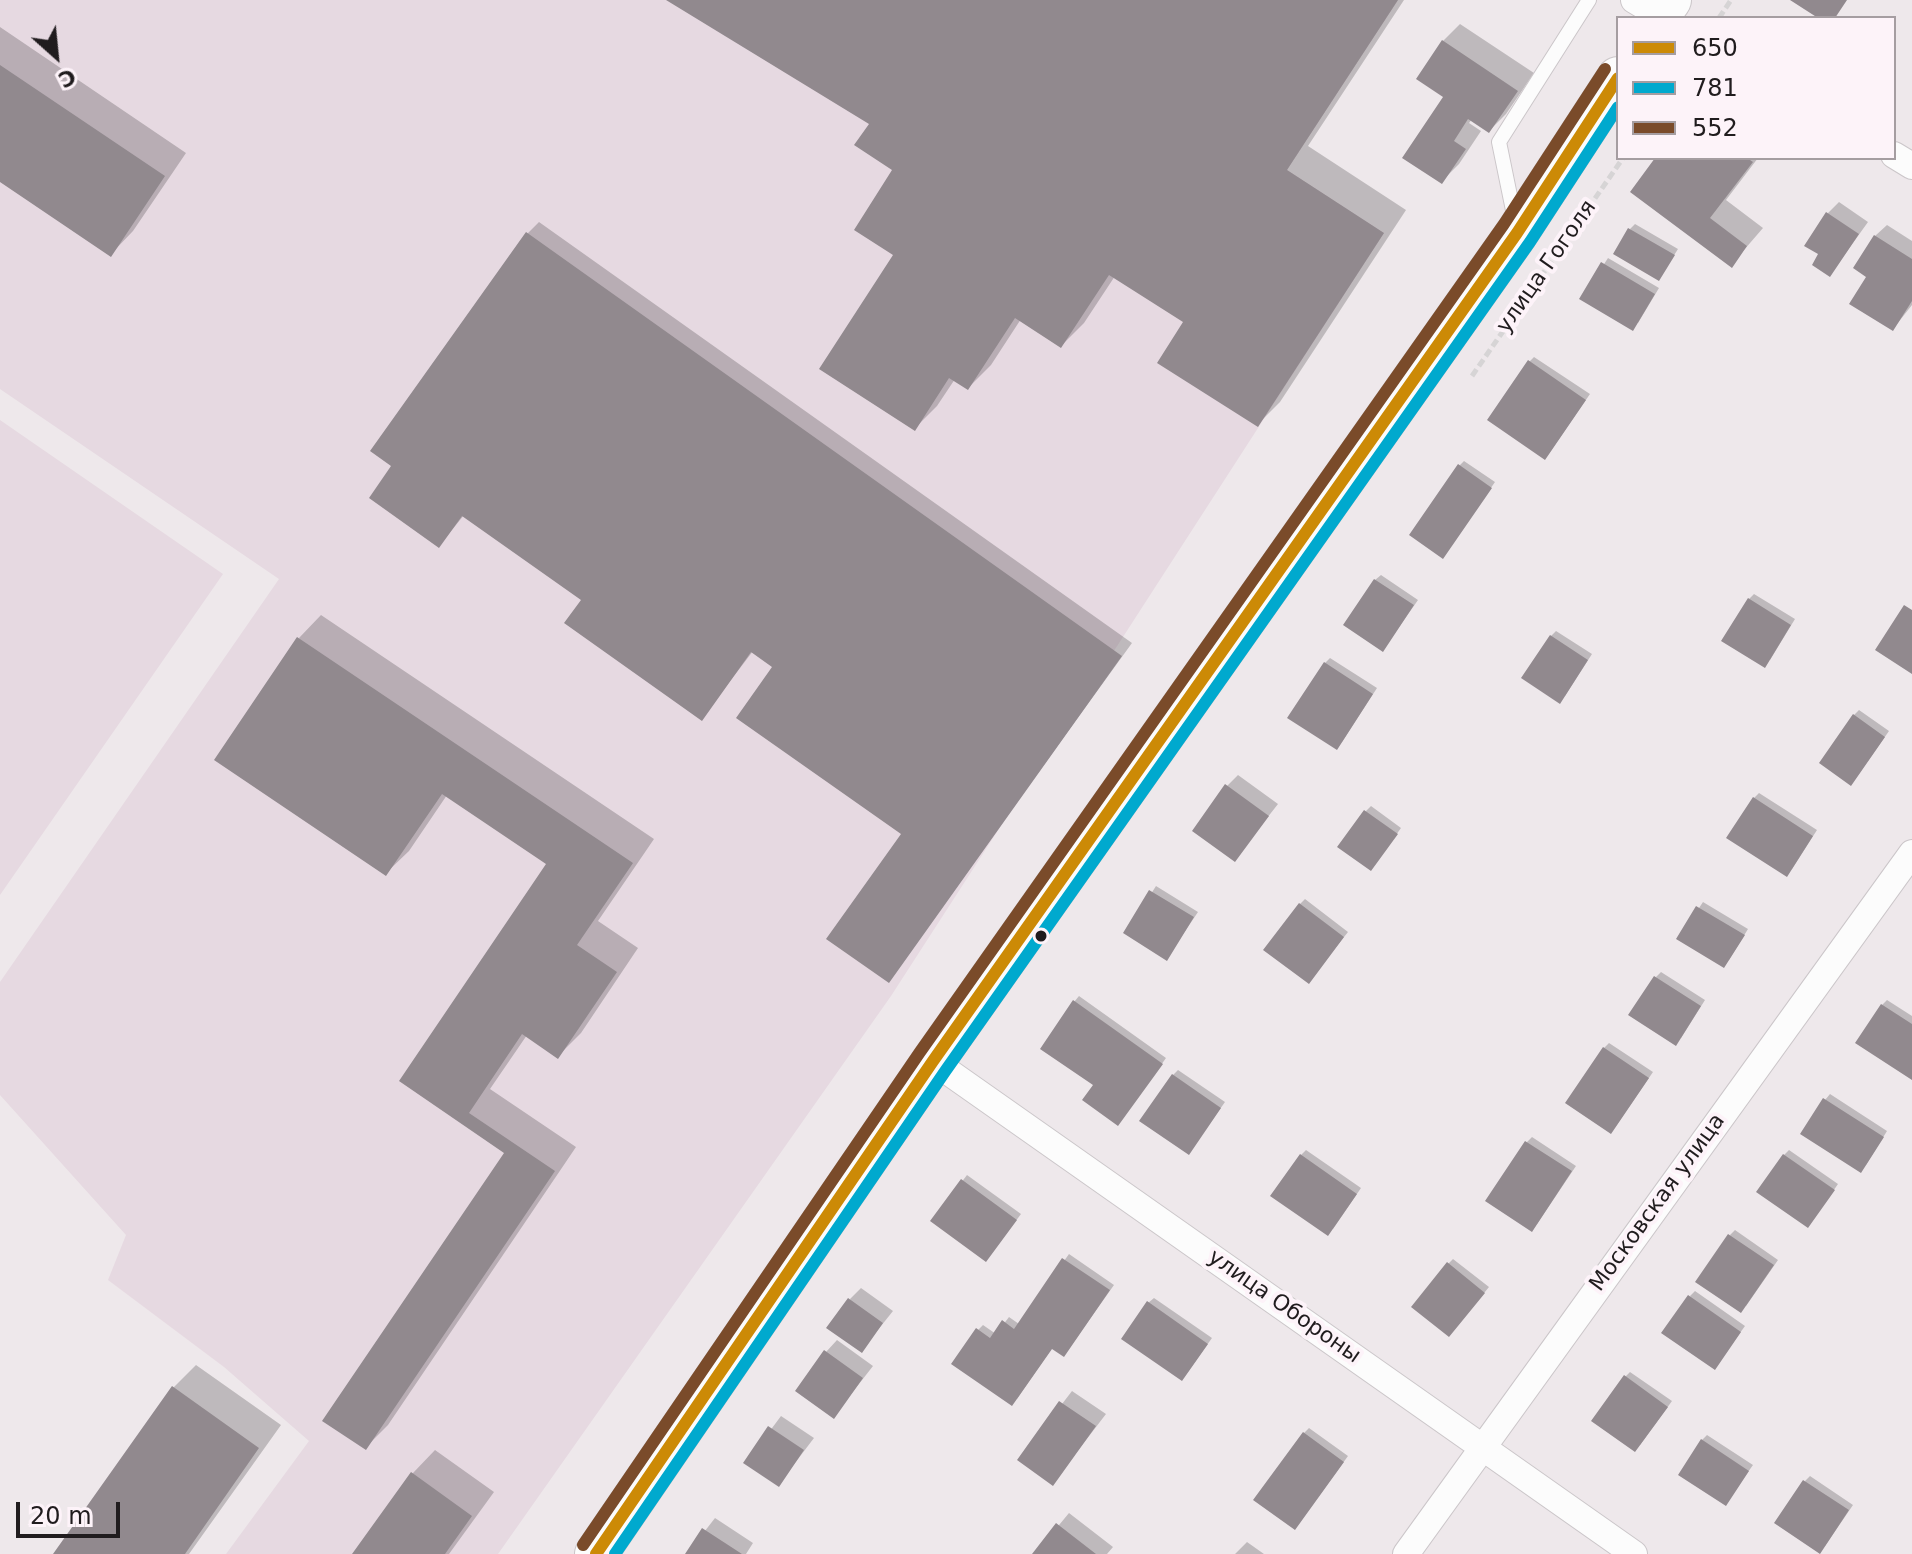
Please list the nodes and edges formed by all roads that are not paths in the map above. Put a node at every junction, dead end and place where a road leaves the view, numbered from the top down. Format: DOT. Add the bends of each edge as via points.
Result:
graph roads {
  1 [pos="1589,0"];
  2 [pos="1616,81"];
  3 [pos="1517,233"];
  4 [pos="1912,853"];
  5 [pos="933,1061"];
  6 [pos="1482,1447"];
  7 [pos="596,1554"];
  8 [pos="1406,1554"];
  9 [pos="1634,1554"];
  1 -- 3 [label="lane" via="1499,142"];
  2 -- 3 [label="main road, улица Гоголя"];
  3 -- 5 [label="main road, улица Гоголя"];
  4 -- 6 [label="street, Московская улица"];
  5 -- 6 [label="street, улица Обороны"];
  5 -- 7 [label="main road, улица Гоголя"];
  6 -- 8 [label="street, Московская улица"];
  6 -- 9 [label="street, улица Обороны"];
}
